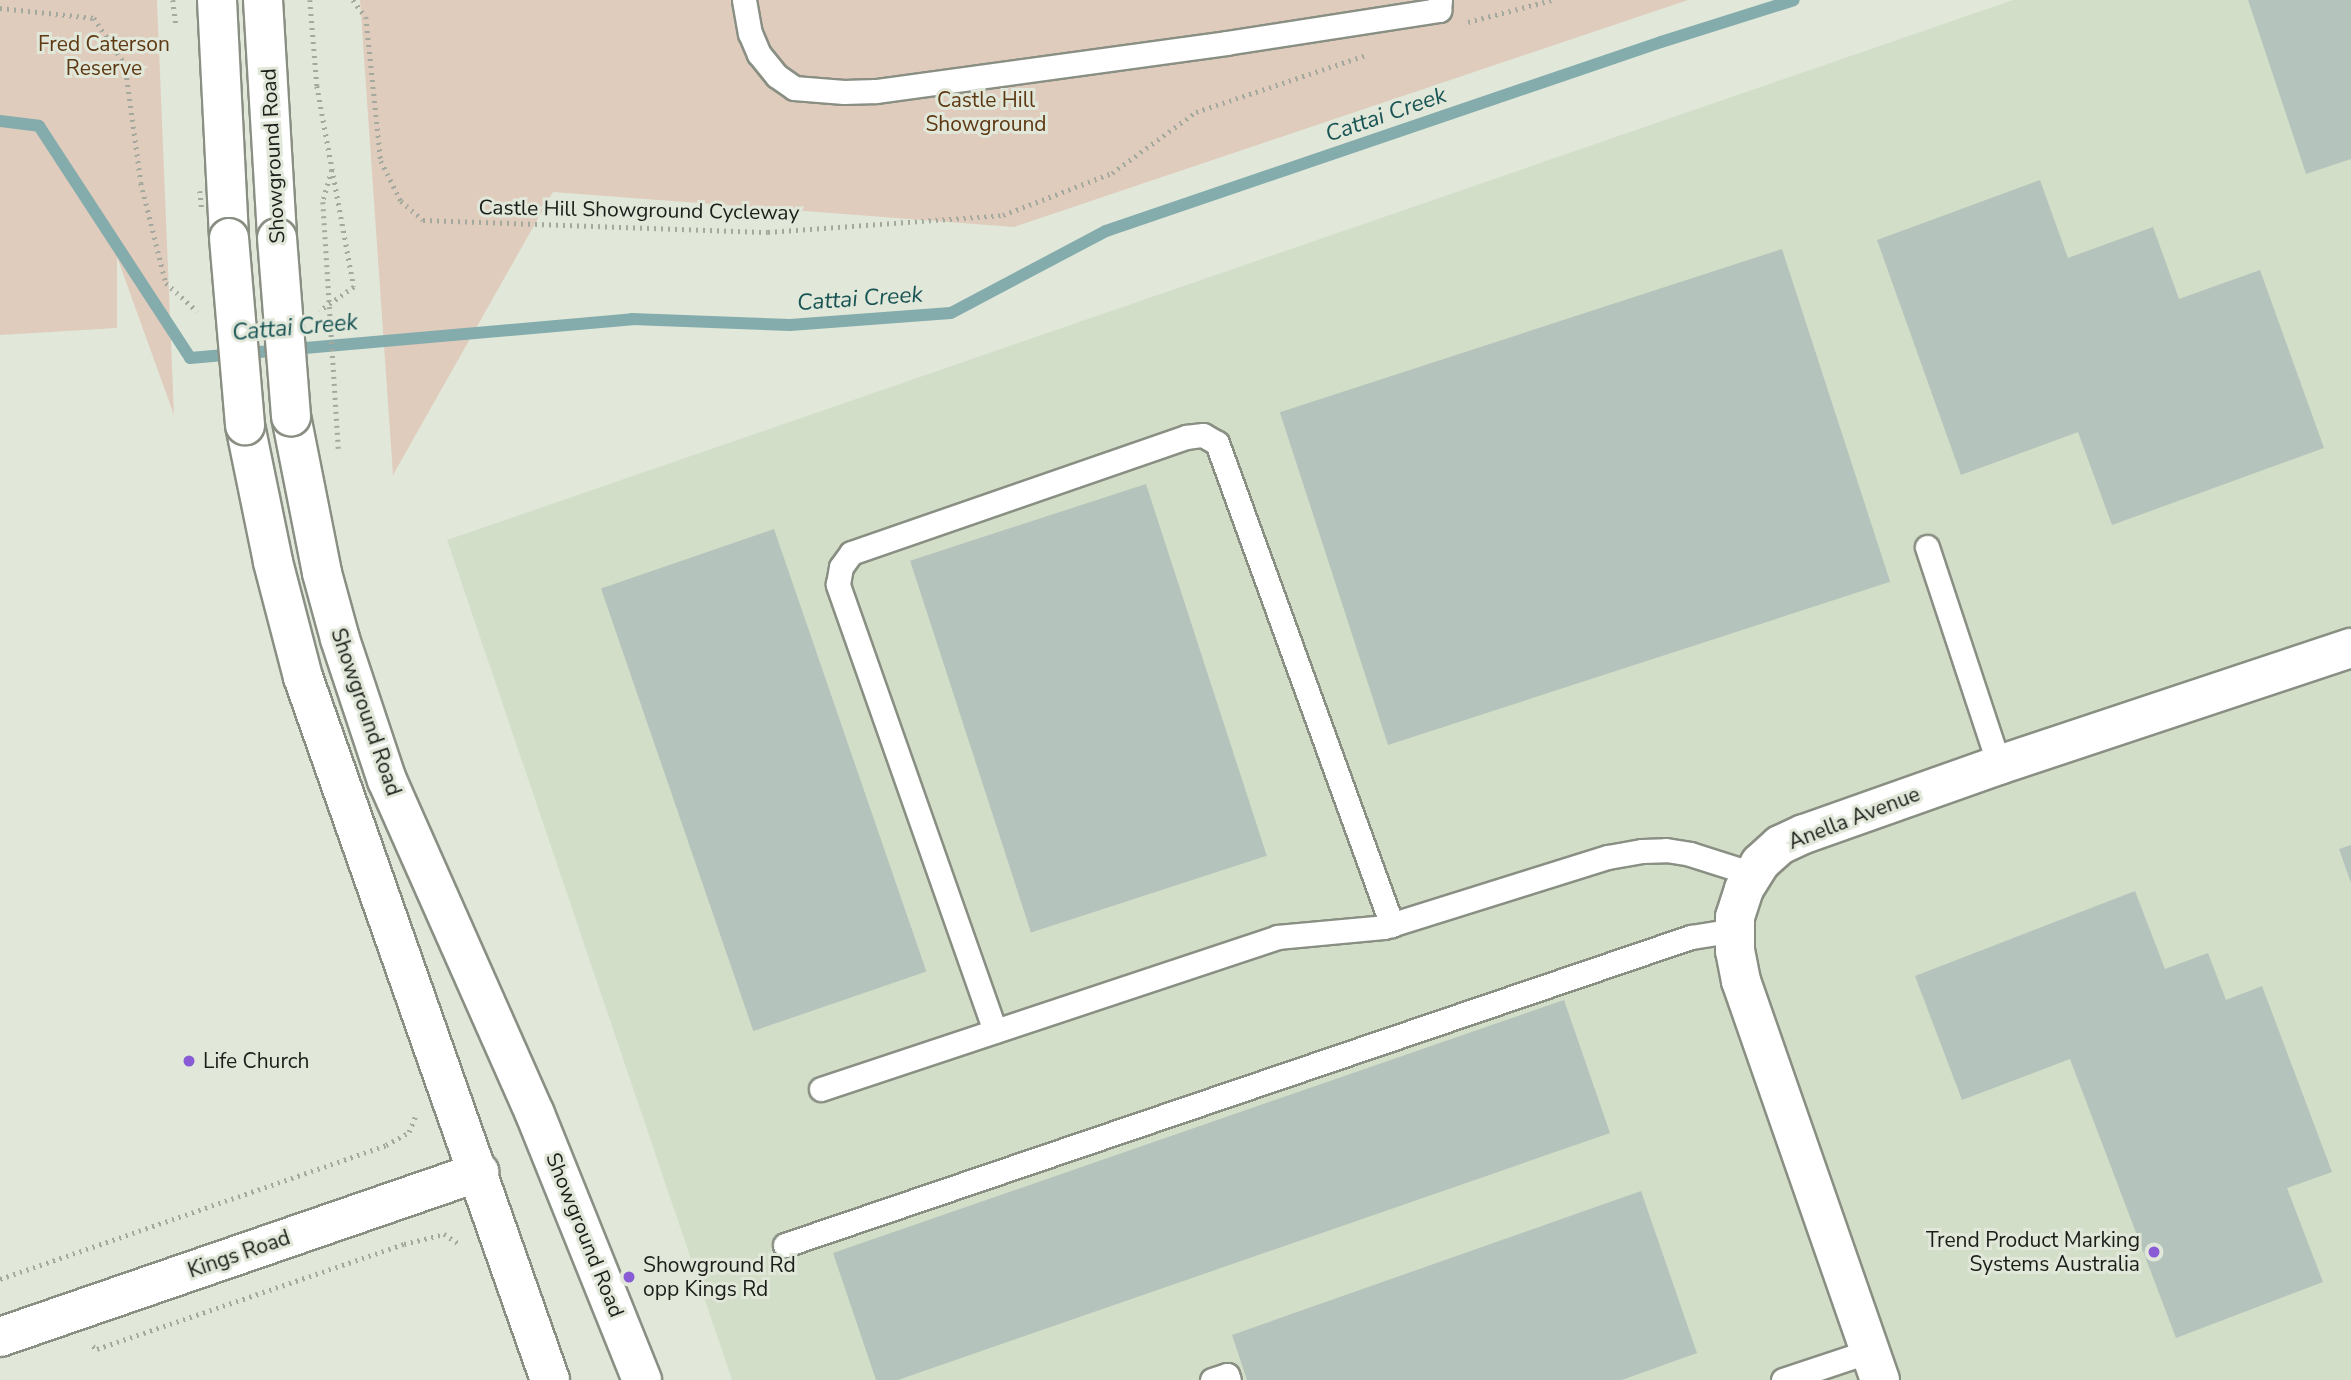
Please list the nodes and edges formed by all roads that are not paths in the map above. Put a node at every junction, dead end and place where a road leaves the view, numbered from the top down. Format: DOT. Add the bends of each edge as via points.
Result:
graph roads {
  1 [pos="217,0"];
  2 [pos="264,0"];
  3 [pos="744,0"];
  4 [pos="1440,0"];
  5 [pos="1927,547"];
  6 [pos="2351,648"];
  7 [pos="1999,765"];
  8 [pos="1753,874"];
  9 [pos="1391,925"];
  10 [pos="1735,930"];
  11 [pos="995,1031"];
  12 [pos="821,1089"];
  13 [pos="478,1172"];
  14 [pos="785,1245"];
  15 [pos="0,1337"];
  16 [pos="1875,1366"];
  17 [pos="550,1380"];
  18 [pos="642,1380"];
  19 [pos="1212,1380"];
  20 [pos="1229,1380"];
  21 [pos="1783,1380"];
  1 -- 13 [label="main road, bridge" via="229,238 245,425 273,562 303,677"];
  2 -- 18 [label="main road, Showground Road, bridge" via="291,416 340,639 387,780 535,1114"];
  3 -- 4 [label="lane" via="759,54 777,76 794,88 844,92 999,75 1438,10"];
  5 -- 7 [label="lane"];
  6 -- 7 [label="main road, Anella Avenue"];
  7 -- 8 [label="main road, Anella Avenue" via="1780,845"];
  8 -- 9 [label="lane" via="1690,853 1642,850"];
  8 -- 10 [label="main road, Anella Avenue" via="1744,889"];
  9 -- 11 [label="lane" via="1276,937"];
  9 -- 11 [label="lane" via="1217,443 1203,435 1186,437 851,553 841,567 838,584"];
  10 -- 14 [label="lane" via="1691,937"];
  10 -- 16 [label="main road, Anella Avenue" via="1741,981"];
  11 -- 12 [label="lane"];
  13 -- 15 [label="main road, Kings Road"];
  13 -- 17 [label="main road"];
  16 -- 21 [label="lane"];
  19 -- 20 [label="lane" via="1227,1375"];
}
